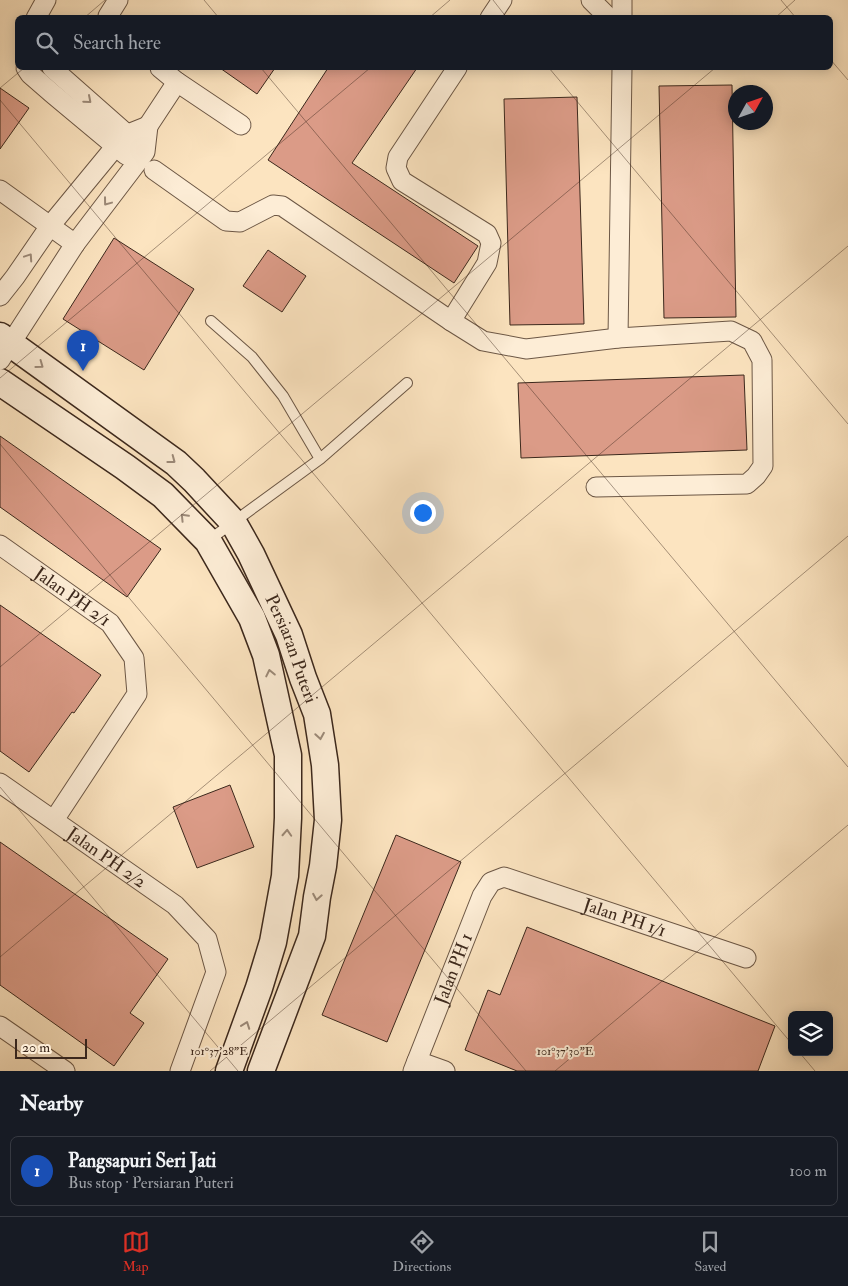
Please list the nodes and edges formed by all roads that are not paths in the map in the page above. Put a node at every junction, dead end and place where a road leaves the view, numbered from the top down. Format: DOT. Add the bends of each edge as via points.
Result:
graph roads {
  1 [pos="46,0"];
  2 [pos="118,0"];
  3 [pos="502,0"];
  4 [pos="591,0"];
  5 [pos="622,0"];
  6 [pos="38,15"];
  7 [pos="109,15"];
  8 [pos="492,15"];
  9 [pos="606,15"];
  10 [pos="622,15"];
  11 [pos="27,70"];
  12 [pos="54,70"];
  13 [pos="162,70"];
  14 [pos="456,70"];
  15 [pos="622,70"];
  16 [pos="177,82"];
  17 [pos="241,125"];
  18 [pos="148,126"];
  19 [pos="122,140"];
  20 [pos="146,162"];
  21 [pos="0,190"];
  22 [pos="50,226"];
  23 [pos="75,244"];
  24 [pos="0,296"];
  25 [pos="451,321"];
  26 [pos="211,322"];
  27 [pos="618,338"];
  28 [pos="4,347"];
  29 [pos="0,382"];
  30 [pos="407,383"];
  31 [pos="320,459"];
  32 [pos="596,487"];
  33 [pos="233,522"];
  34 [pos="208,541"];
  35 [pos="0,545"];
  36 [pos="0,783"];
  37 [pos="54,820"];
  38 [pos="504,877"];
  39 [pos="746,958"];
  40 [pos="0,1026"];
  41 [pos="415,1066"];
  42 [pos="64,1071"];
  43 [pos="180,1071"];
  44 [pos="229,1071"];
  45 [pos="261,1071"];
  46 [pos="445,1071"];
  1 -- 6 [label="street"];
  2 -- 7 [label="street"];
  3 -- 8 [label="street"];
  4 -- 9 [label="street"];
  5 -- 10 [label="street"];
  11 -- 19 [label="street" via="46,88"];
  12 -- 19 [label="street, one-way"];
  13 -- 16 [label="street"];
  14 -- 25 [label="street" via="398,157 396,168 402,181 487,234 491,243 487,264"];
  15 -- 27 [label="street"];
  16 -- 17 [label="street"];
  16 -- 18 [label="street"];
  18 -- 19 [label="street"];
  18 -- 20 [label="street"];
  19 -- 20 [label="street"];
  19 -- 22 [label="street"];
  20 -- 23 [label="street, one-way"];
  20 -- 25 [label="street" via="226,221 240,222 273,205 282,206"];
  21 -- 22 [label="street"];
  22 -- 23 [label="street"];
  24 -- 22 [label="street, one-way"];
  23 -- 28 [label="street"];
  25 -- 27 [label="street" via="483,341 526,349"];
  26 -- 31 [label="lane" via="252,356 283,396"];
  27 -- 32 [label="street" via="731,331 752,341 762,360 763,466 747,484"];
  28 -- 33 [label="main road, Persiaran Puteri, one-way" via="176,463"];
  34 -- 29 [label="main road, Persiaran Puteri, one-way" via="163,495"];
  30 -- 31 [label="lane"];
  31 -- 33 [label="lane"];
  33 -- 34 [label="lane"];
  33 -- 45 [label="main road, Persiaran Puteri, one-way" via="289,635 317,714 325,765 328,820 312,936"];
  44 -- 34 [label="main road, Persiaran Puteri, one-way" via="274,942 285,876 288,755 266,655 252,618"];
  35 -- 37 [label="street, Jalan PH 2/1" via="110,623 134,658 138,694"];
  36 -- 37 [label="street, Jalan PH 2/2"];
  37 -- 43 [label="street, Jalan PH 2/2" via="175,904 207,939 216,972"];
  38 -- 39 [label="street, Jalan PH 1/1"];
  38 -- 41 [label="street, Jalan PH 1" via="491,882 482,896"];
  40 -- 42 [label="street"];
  41 -- 46 [label="street"];
}
